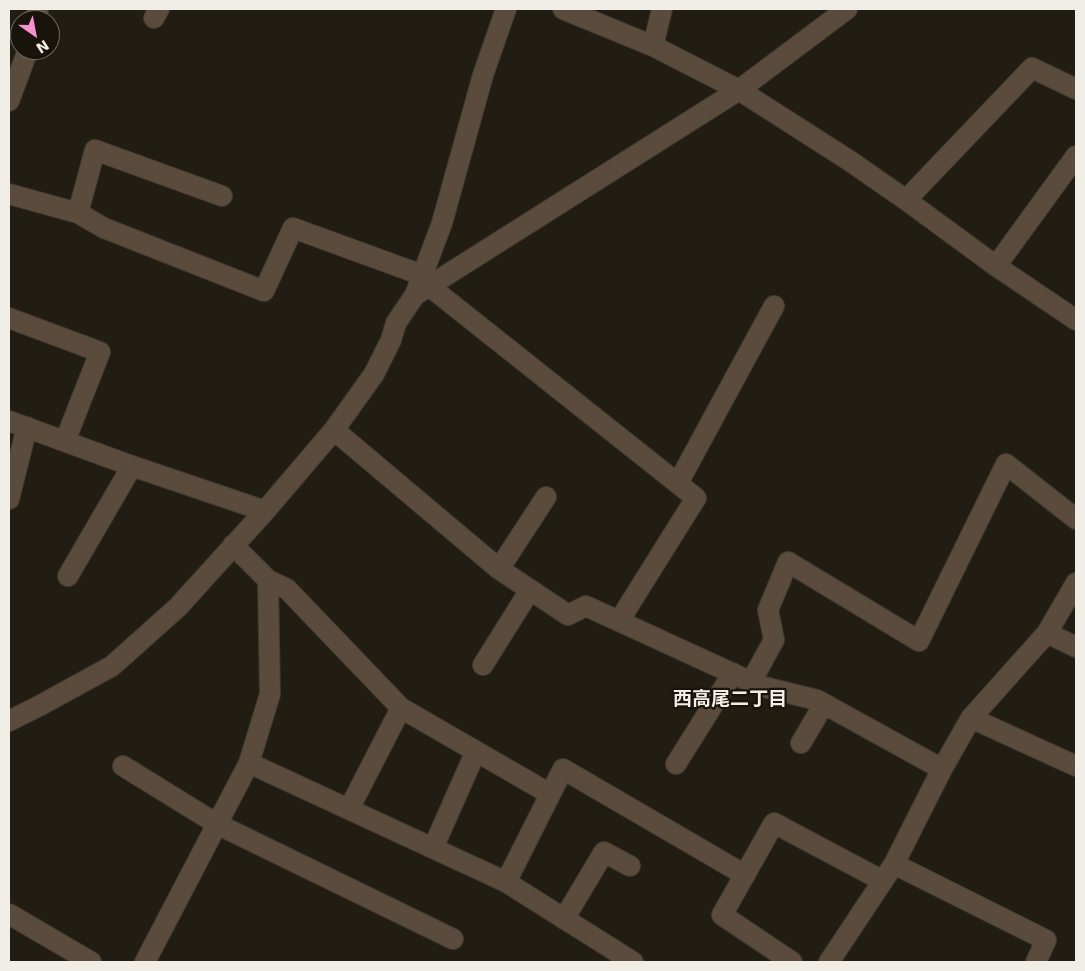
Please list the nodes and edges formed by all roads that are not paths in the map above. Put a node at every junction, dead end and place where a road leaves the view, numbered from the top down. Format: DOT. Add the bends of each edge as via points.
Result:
graph roads {
  1 [pos="506,9"];
  2 [pos="563,9"];
  3 [pos="662,9"];
  4 [pos="847,9"];
  5 [pos="653,46"];
  6 [pos="24,60"];
  7 [pos="1076,89"];
  8 [pos="739,90"];
  9 [pos="9,101"];
  10 [pos="1076,156"];
  11 [pos="9,194"];
  12 [pos="222,196"];
  13 [pos="906,200"];
  14 [pos="78,213"];
  15 [pos="996,266"];
  16 [pos="422,286"];
  17 [pos="774,306"];
  18 [pos="9,318"];
  19 [pos="1076,320"];
  20 [pos="18,424"];
  21 [pos="334,430"];
  22 [pos="65,441"];
  23 [pos="132,466"];
  24 [pos="678,484"];
  25 [pos="546,497"];
  26 [pos="9,499"];
  27 [pos="265,511"];
  28 [pos="1076,520"];
  29 [pos="233,545"];
  30 [pos="499,569"];
  31 [pos="68,576"];
  32 [pos="268,580"];
  33 [pos="1076,583"];
  34 [pos="530,590"];
  35 [pos="619,621"];
  36 [pos="1048,633"];
  37 [pos="1076,647"];
  38 [pos="483,665"];
  39 [pos="733,673"];
  40 [pos="751,682"];
  41 [pos="824,704"];
  42 [pos="401,708"];
  43 [pos="971,718"];
  44 [pos="9,721"];
  45 [pos="801,743"];
  46 [pos="476,751"];
  47 [pos="249,763"];
  48 [pos="676,764"];
  49 [pos="123,766"];
  50 [pos="1076,766"];
  51 [pos="942,769"];
  52 [pos="550,794"];
  53 [pos="349,809"];
  54 [pos="218,824"];
  55 [pos="433,848"];
  56 [pos="630,866"];
  57 [pos="888,872"];
  58 [pos="745,875"];
  59 [pos="506,882"];
  60 [pos="9,914"];
  61 [pos="564,919"];
  62 [pos="453,939"];
  63 [pos="836,960"];
  64 [pos="91,962"];
  65 [pos="144,962"];
  66 [pos="633,962"];
  67 [pos="792,962"];
  68 [pos="1036,962"];
  1 -- 16 [label="street"];
  2 -- 5 [label="street"];
  3 -- 5 [label="street"];
  4 -- 8 [label="street"];
  5 -- 8 [label="street"];
  6 -- 9 [label="street"];
  7 -- 13 [label="street" via="1032,68"];
  8 -- 13 [label="street"];
  8 -- 16 [label="street"];
  10 -- 15 [label="street"];
  11 -- 14 [label="street"];
  12 -- 14 [label="street" via="95,150"];
  13 -- 15 [label="street"];
  14 -- 16 [label="street" via="104,228 264,291 293,228"];
  15 -- 19 [label="street"];
  16 -- 21 [label="street" via="396,324 374,374"];
  16 -- 24 [label="street"];
  17 -- 24 [label="street"];
  18 -- 22 [label="street" via="100,352"];
  20 -- 22 [label="street"];
  20 -- 26 [label="street"];
  21 -- 27 [label="street"];
  21 -- 30 [label="street"];
  22 -- 23 [label="street"];
  23 -- 27 [label="street"];
  23 -- 31 [label="street"];
  24 -- 35 [label="street" via="696,498"];
  25 -- 30 [label="street"];
  27 -- 29 [label="street"];
  28 -- 40 [label="street" via="1006,464 919,641 788,562 768,610 774,640"];
  29 -- 32 [label="street"];
  29 -- 44 [label="street" via="178,607 112,666"];
  30 -- 34 [label="street"];
  32 -- 42 [label="street" via="288,589"];
  32 -- 47 [label="street" via="270,694"];
  33 -- 36 [label="street"];
  34 -- 35 [label="street" via="568,614 586,606"];
  34 -- 38 [label="street"];
  35 -- 39 [label="street"];
  36 -- 37 [label="street"];
  36 -- 43 [label="street"];
  39 -- 40 [label="street"];
  39 -- 48 [label="street"];
  40 -- 41 [label="street"];
  41 -- 45 [label="street"];
  41 -- 51 [label="street"];
  42 -- 46 [label="street"];
  42 -- 53 [label="street"];
  43 -- 50 [label="street"];
  43 -- 51 [label="street"];
  46 -- 52 [label="street"];
  46 -- 55 [label="street"];
  47 -- 53 [label="street"];
  47 -- 54 [label="street"];
  49 -- 54 [label="street"];
  51 -- 57 [label="street"];
  52 -- 58 [label="street" via="563,769"];
  52 -- 59 [label="street"];
  53 -- 55 [label="street"];
  54 -- 62 [label="street"];
  54 -- 65 [label="street"];
  55 -- 59 [label="street"];
  56 -- 61 [label="street" via="604,852"];
  57 -- 58 [label="street" via="774,823"];
  57 -- 63 [label="street"];
  57 -- 68 [label="street" via="1046,940"];
  58 -- 67 [label="street" via="722,915"];
  59 -- 61 [label="street"];
  60 -- 64 [label="street"];
  61 -- 66 [label="street"];
}
